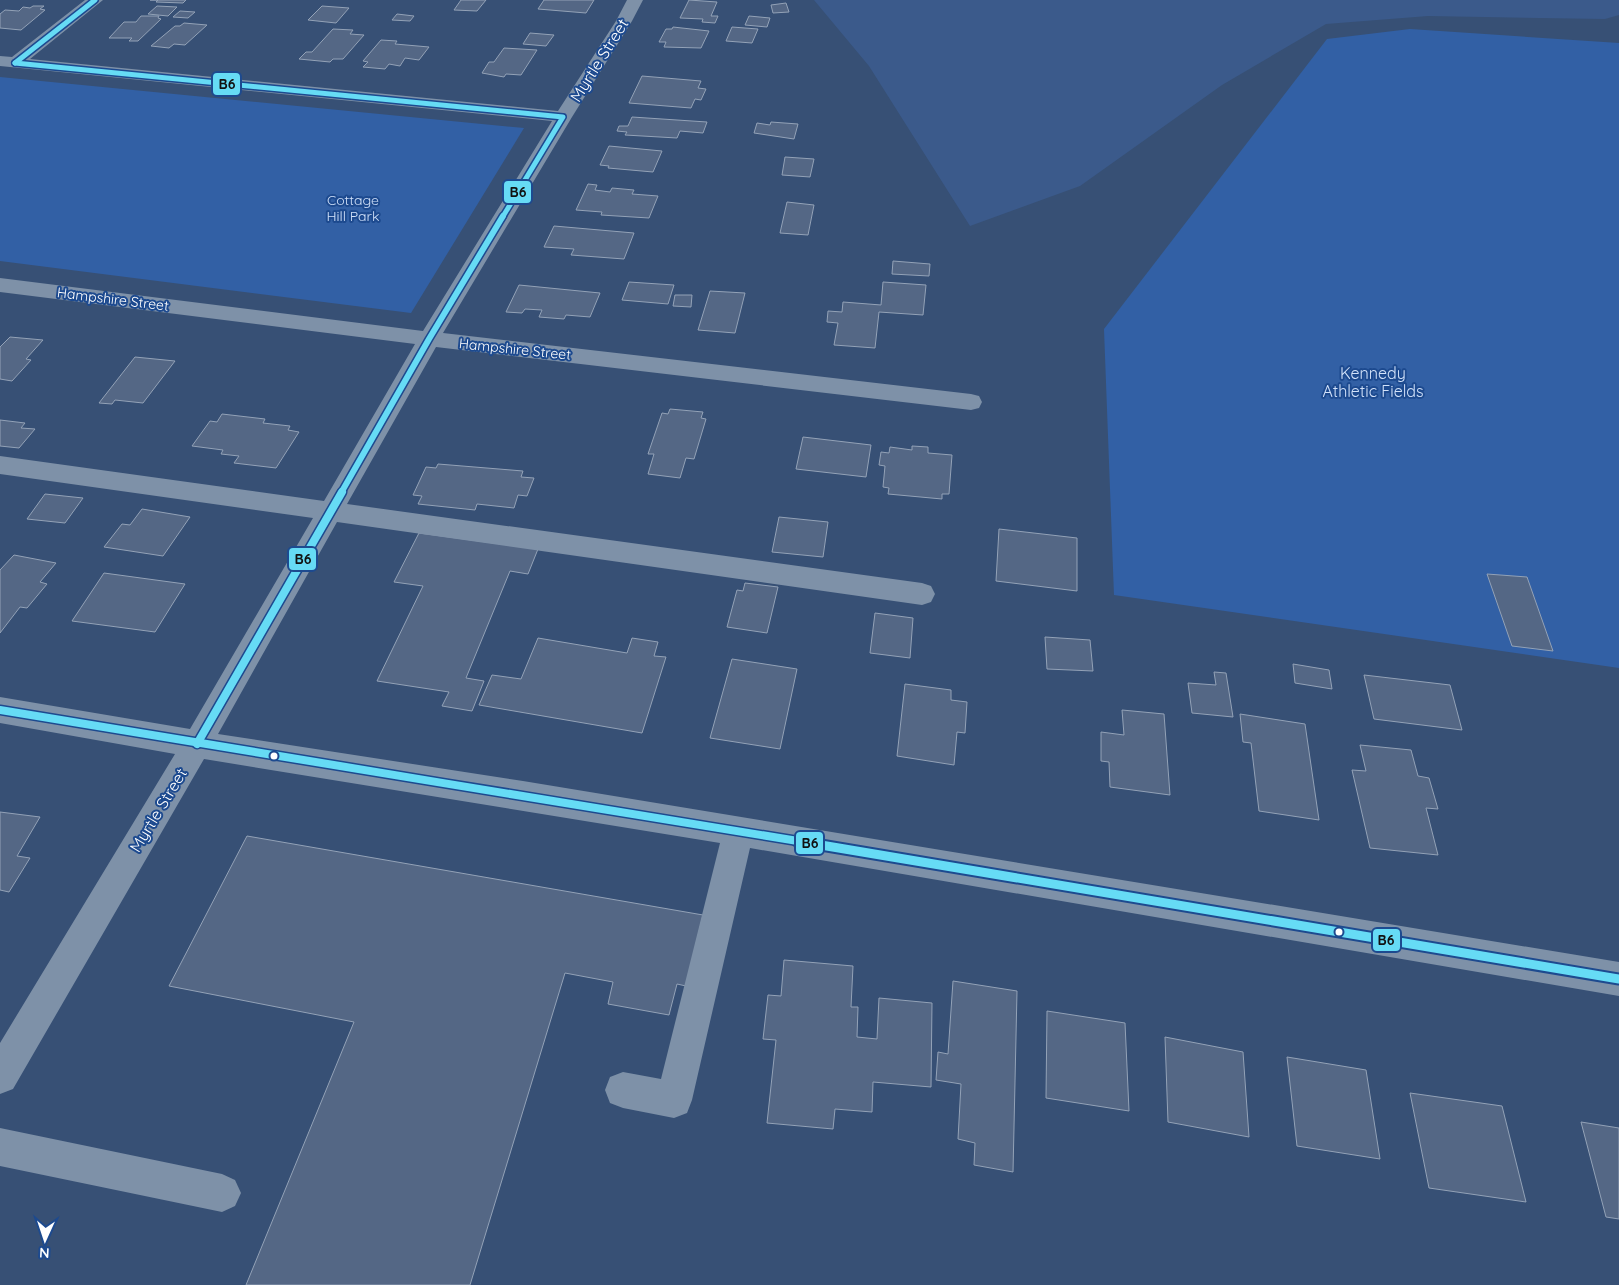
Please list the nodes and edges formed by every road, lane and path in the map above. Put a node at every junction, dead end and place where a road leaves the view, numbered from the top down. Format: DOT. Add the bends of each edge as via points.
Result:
graph roads {
  1 [pos="95,0"];
  2 [pos="635,0"];
  3 [pos="8,62"];
  4 [pos="563,117"];
  5 [pos="0,285"];
  6 [pos="429,339"];
  7 [pos="971,402"];
  8 [pos="0,465"];
  9 [pos="331,510"];
  10 [pos="922,594"];
  11 [pos="0,710"];
  12 [pos="197,744"];
  13 [pos="738,830"];
  14 [pos="1619,979"];
  15 [pos="0,1076"];
  16 [pos="623,1090"];
  17 [pos="0,1147"];
  18 [pos="222,1193"];
  1 -- 3 [label="street"];
  2 -- 4 [label="street, Myrtle Street"];
  3 -- 4 [label="street"];
  4 -- 6 [label="street, Myrtle Street"];
  5 -- 6 [label="street, Hampshire Street"];
  6 -- 7 [label="street, Hampshire Street"];
  6 -- 9 [label="street, Myrtle Street"];
  8 -- 9 [label="street"];
  9 -- 10 [label="street"];
  9 -- 12 [label="street, Myrtle Street"];
  11 -- 12 [label="street"];
  12 -- 13 [label="street"];
  12 -- 15 [label="street, Myrtle Street"];
  13 -- 14 [label="street"];
  13 -- 16 [label="street" via="674,1100"];
  17 -- 18 [label="street"];
}
